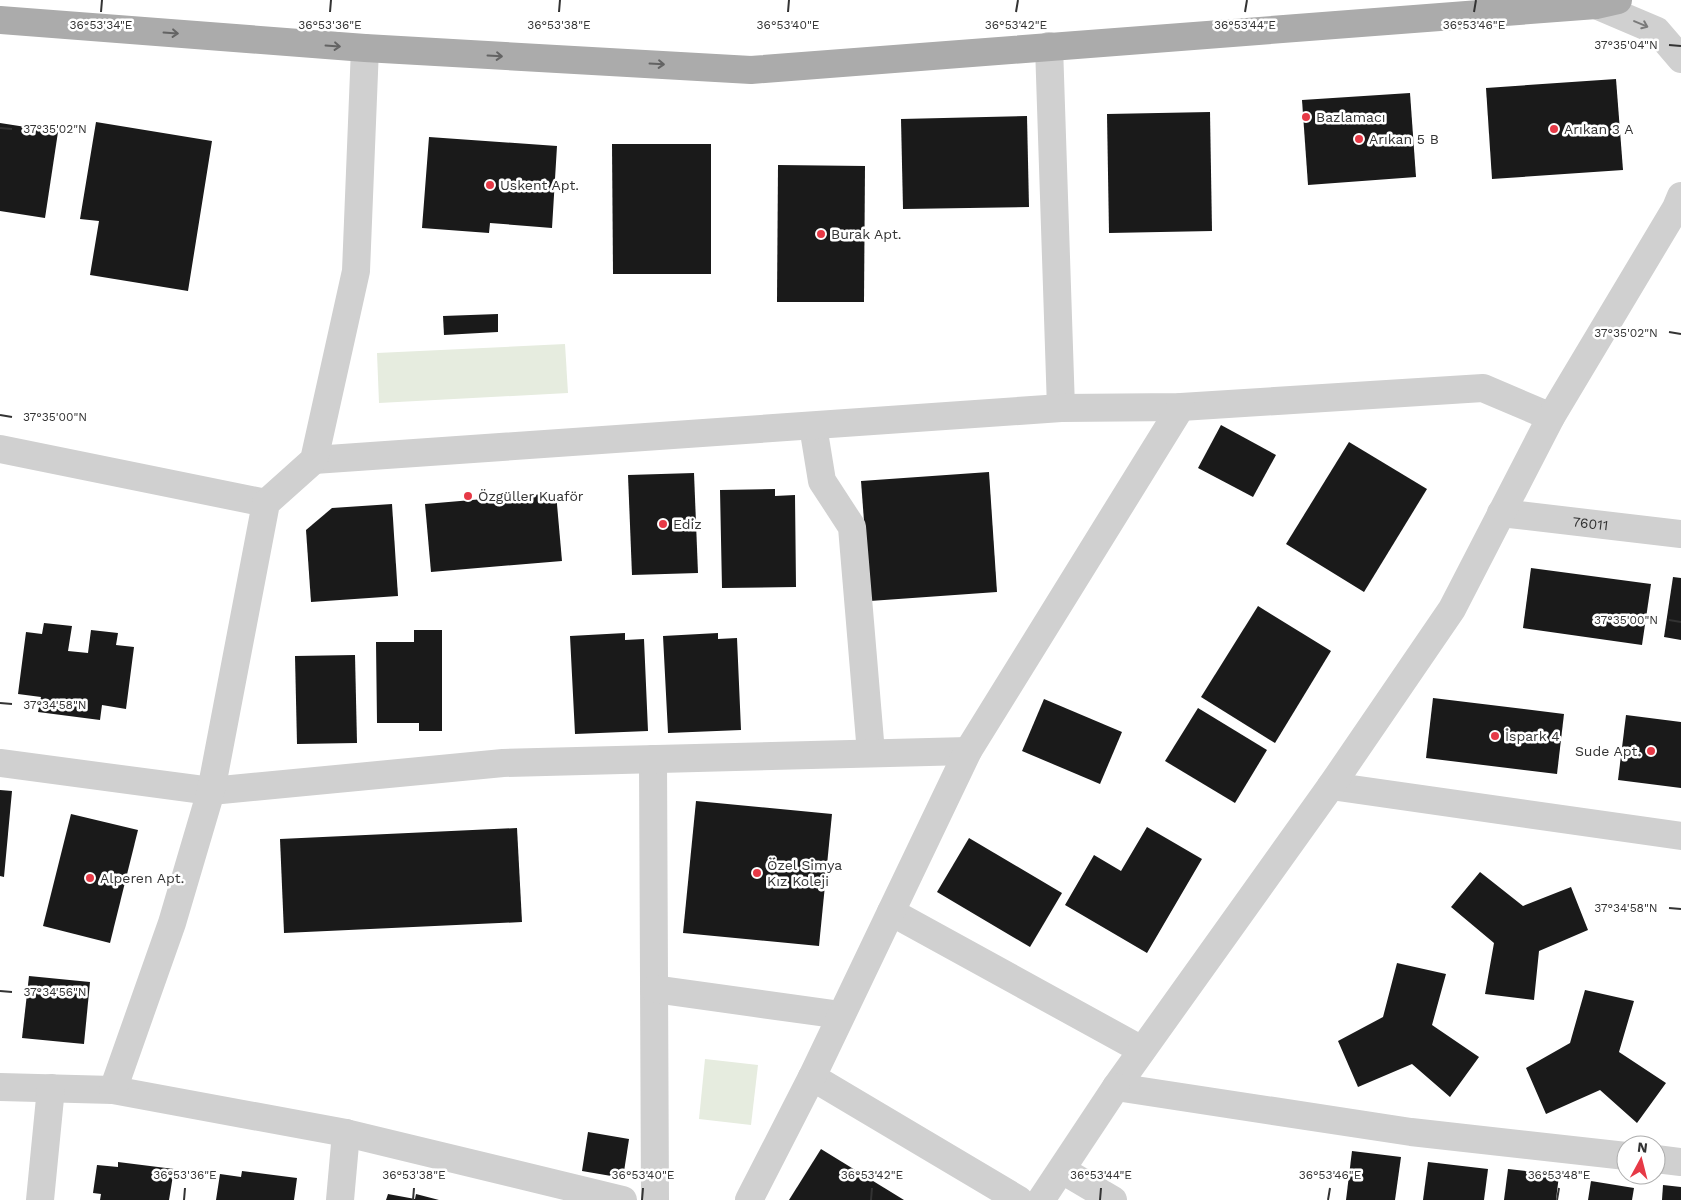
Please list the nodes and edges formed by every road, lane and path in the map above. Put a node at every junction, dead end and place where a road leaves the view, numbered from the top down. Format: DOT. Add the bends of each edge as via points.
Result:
graph roads {
  1 [pos="1607,2"];
  2 [pos="0,20"];
  3 [pos="1049,46"];
  4 [pos="365,48"];
  5 [pos="1681,59"];
  6 [pos="1681,196"];
  7 [pos="1181,407"];
  8 [pos="1061,408"];
  9 [pos="1552,417"];
  10 [pos="813,426"];
  11 [pos="0,449"];
  12 [pos="314,460"];
  13 [pos="266,503"];
  14 [pos="1500,513"];
  15 [pos="1681,534"];
  16 [pos="968,751"];
  17 [pos="872,753"];
  18 [pos="653,759"];
  19 [pos="0,763"];
  20 [pos="1331,786"];
  21 [pos="211,791"];
  22 [pos="1681,836"];
  23 [pos="891,912"];
  24 [pos="654,989"];
  25 [pos="841,1015"];
  26 [pos="1142,1050"];
  27 [pos="812,1077"];
  28 [pos="0,1086"];
  29 [pos="1116,1087"];
  30 [pos="51,1088"];
  31 [pos="113,1090"];
  32 [pos="346,1133"];
  33 [pos="1616,1155"];
  34 [pos="1666,1160"];
  35 [pos="1681,1162"];
  36 [pos="1062,1170"];
  37 [pos="40,1200"];
  38 [pos="340,1200"];
  39 [pos="623,1200"];
  40 [pos="655,1200"];
  41 [pos="749,1200"];
  42 [pos="1019,1200"];
  43 [pos="1041,1200"];
  44 [pos="1112,1200"];
  1 -- 3 [label="main road"];
  1 -- 5 [label="street, one-way" via="1657,30"];
  2 -- 4 [label="main road, one-way"];
  4 -- 3 [label="main road, one-way" via="752,70"];
  3 -- 8 [label="street"];
  4 -- 12 [label="street" via="356,271"];
  6 -- 9 [label="street"];
  7 -- 8 [label="street"];
  7 -- 9 [label="street" via="1483,388"];
  7 -- 16 [label="street"];
  8 -- 10 [label="street"];
  9 -- 14 [label="street"];
  10 -- 12 [label="street"];
  10 -- 17 [label="street" via="822,481 852,527"];
  11 -- 13 [label="street"];
  12 -- 13 [label="street"];
  13 -- 21 [label="street"];
  14 -- 15 [label="street, 76011"];
  14 -- 20 [label="street" via="1452,609"];
  16 -- 17 [label="street"];
  16 -- 23 [label="street"];
  17 -- 18 [label="street"];
  18 -- 21 [label="street" via="503,763"];
  18 -- 24 [label="street"];
  19 -- 21 [label="street"];
  20 -- 22 [label="street"];
  20 -- 26 [label="street"];
  21 -- 31 [label="street" via="172,923"];
  23 -- 25 [label="street"];
  23 -- 26 [label="street"];
  24 -- 25 [label="street"];
  24 -- 40 [label="street"];
  25 -- 27 [label="street"];
  26 -- 29 [label="street"];
  27 -- 41 [label="street"];
  27 -- 42 [label="street"];
  28 -- 30 [label="street"];
  29 -- 33 [label="street" via="1411,1132"];
  29 -- 36 [label="street"];
  30 -- 31 [label="street"];
  30 -- 37 [label="street"];
  31 -- 32 [label="street"];
  32 -- 38 [label="street"];
  32 -- 39 [label="street"];
  34 -- 35 [label="street"];
  36 -- 43 [label="street"];
  36 -- 44 [label="street"];
}
